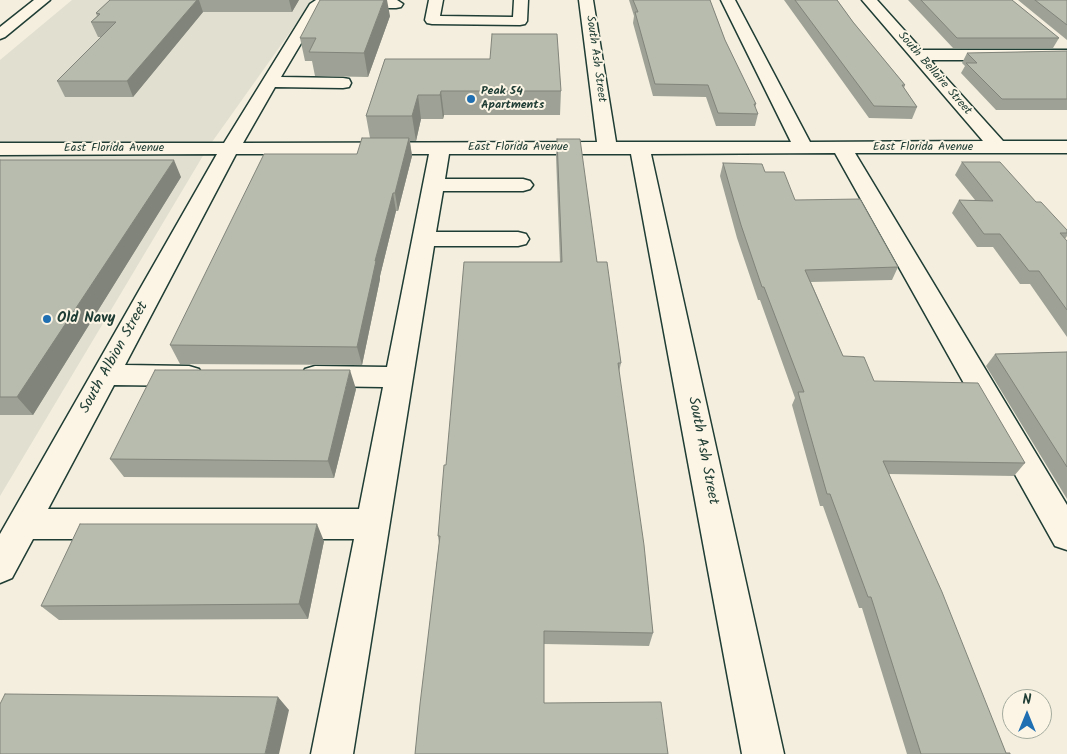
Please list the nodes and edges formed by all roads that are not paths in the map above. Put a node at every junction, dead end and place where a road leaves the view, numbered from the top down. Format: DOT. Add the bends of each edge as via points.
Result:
graph roads {
  1 [pos="43,0"];
  2 [pos="436,0"];
  3 [pos="521,0"];
  4 [pos="586,0"];
  5 [pos="728,0"];
  6 [pos="869,0"];
  7 [pos="300,4"];
  8 [pos="317,4"];
  9 [pos="396,4"];
  10 [pos="0,34"];
  11 [pos="1052,38"];
  12 [pos="1067,50"];
  13 [pos="1067,55"];
  14 [pos="918,56"];
  15 [pos="270,82"];
  16 [pos="343,83"];
  17 [pos="230,148"];
  18 [pos="440,148"];
  19 [pos="607,148"];
  20 [pos="640,148"];
  21 [pos="804,148"];
  22 [pos="842,148"];
  23 [pos="998,148"];
  24 [pos="0,149"];
  25 [pos="1065,157"];
  26 [pos="434,185"];
  27 [pos="523,185"];
  28 [pos="424,239"];
  29 [pos="518,239"];
  30 [pos="106,375"];
  31 [pos="213,376"];
  32 [pos="292,376"];
  33 [pos="400,377"];
  34 [pos="24,524"];
  35 [pos="373,524"];
  36 [pos="1067,536"];
  37 [pos="0,567"];
  38 [pos="332,754"];
  39 [pos="763,754"];
  1 -- 10 [label="street"];
  2 -- 3 [label="street" via="432,20 520,20"];
  4 -- 19 [label="street, South Ash Street"];
  5 -- 21 [label="street"];
  6 -- 14 [label="street, South Bellaire Street"];
  7 -- 8 [label="street"];
  8 -- 9 [label="street"];
  8 -- 15 [label="street, South Albion Street"];
  11 -- 12 [label="street"];
  13 -- 14 [label="street"];
  14 -- 23 [label="street, South Bellaire Street"];
  15 -- 16 [label="street"];
  15 -- 17 [label="street, South Albion Street"];
  17 -- 18 [label="street, East Florida Avenue"];
  17 -- 24 [label="street, East Florida Avenue"];
  17 -- 30 [label="street, South Albion Street"];
  18 -- 19 [label="street, East Florida Avenue"];
  18 -- 26 [label="street"];
  19 -- 20 [label="street, East Florida Avenue"];
  20 -- 21 [label="street, East Florida Avenue"];
  20 -- 39 [label="street, South Ash Street"];
  21 -- 22 [label="street, East Florida Avenue"];
  22 -- 23 [label="street, East Florida Avenue"];
  22 -- 36 [label="street"];
  23 -- 25 [label="street, East Florida Avenue" via="1046,148"];
  26 -- 27 [label="street"];
  26 -- 28 [label="street"];
  28 -- 29 [label="street"];
  28 -- 33 [label="street"];
  30 -- 31 [label="street"];
  30 -- 34 [label="street, South Albion Street"];
  32 -- 33 [label="street"];
  33 -- 35 [label="street"];
  34 -- 35 [label="street"];
  34 -- 37 [label="street, South Albion Street"];
  35 -- 38 [label="street"];
}
